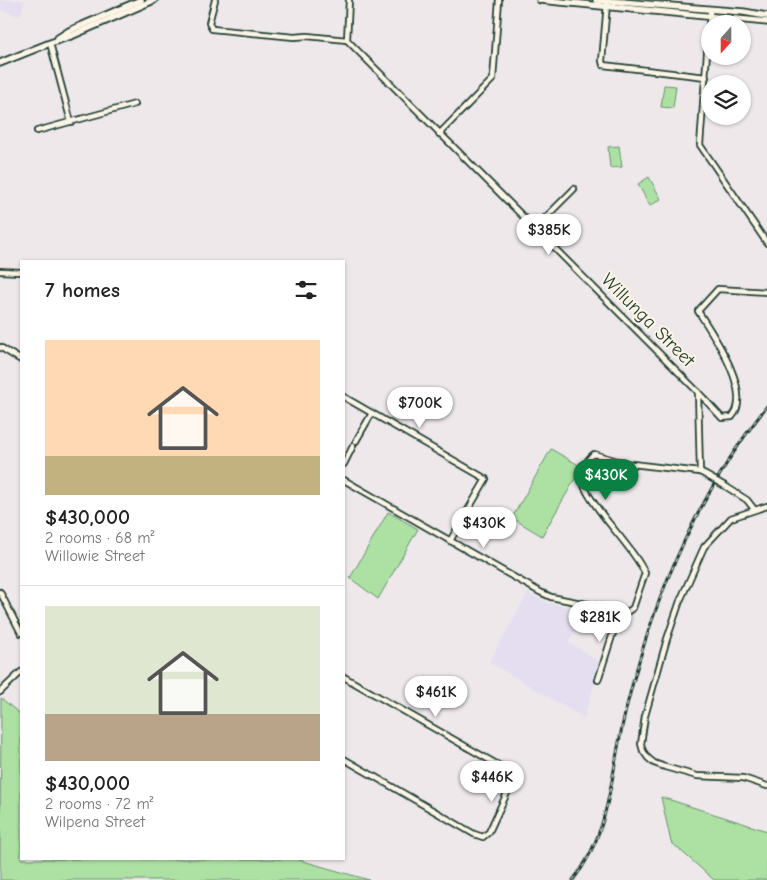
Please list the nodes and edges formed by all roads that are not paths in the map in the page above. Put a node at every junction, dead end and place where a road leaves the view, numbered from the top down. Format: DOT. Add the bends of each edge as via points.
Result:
graph roads {
  1 [pos="141,0"];
  2 [pos="154,0"];
  3 [pos="215,0"];
  4 [pos="349,0"];
  5 [pos="499,0"];
  6 [pos="540,0"];
  7 [pos="596,0"];
  8 [pos="607,4"];
  9 [pos="710,13"];
  10 [pos="767,16"];
  11 [pos="767,22"];
  12 [pos="347,40"];
  13 [pos="50,43"];
  14 [pos="0,63"];
  15 [pos="706,75"];
  16 [pos="701,76"];
  17 [pos="135,104"];
  18 [pos="71,122"];
  19 [pos="702,125"];
  20 [pos="37,131"];
  21 [pos="439,134"];
  22 [pos="574,189"];
  23 [pos="535,228"];
  24 [pos="767,243"];
  25 [pos="0,271"];
  26 [pos="20,272"];
  27 [pos="767,292"];
  28 [pos="0,348"];
  29 [pos="20,359"];
  30 [pos="698,392"];
  31 [pos="345,398"];
  32 [pos="372,413"];
  33 [pos="356,441"];
  34 [pos="353,446"];
  35 [pos="345,462"];
  36 [pos="700,472"];
  37 [pos="345,481"];
  38 [pos="767,506"];
  39 [pos="754,509"];
  40 [pos="450,541"];
  41 [pos="0,592"];
  42 [pos="620,611"];
  43 [pos="20,631"];
  44 [pos="20,673"];
  45 [pos="345,678"];
  46 [pos="598,680"];
  47 [pos="0,692"];
  48 [pos="345,759"];
  49 [pos="767,786"];
  1 -- 13 [label="main road" via="68,31"];
  2 -- 13 [label="main road"];
  3 -- 12 [label="street" via="210,23 212,29"];
  4 -- 12 [label="street"];
  5 -- 21 [label="street" via="493,79"];
  6 -- 8 [label="main road"];
  7 -- 8 [label="main road"];
  8 -- 9 [label="main road"];
  8 -- 16 [label="street" via="604,66"];
  9 -- 10 [label="main road" via="744,12"];
  9 -- 11 [label="main road"];
  9 -- 15 [label="street"];
  12 -- 21 [label="street, Willunga Street"];
  13 -- 14 [label="main road"];
  13 -- 18 [label="street"];
  17 -- 18 [label="street"];
  18 -- 20 [label="street"];
  19 -- 24 [label="street" via="700,146"];
  21 -- 23 [label="street, Willunga Street"];
  22 -- 23 [label="street"];
  23 -- 30 [label="street, Willunga Street"];
  25 -- 26 [label="street"];
  27 -- 30 [label="street" via="718,289 698,311 728,360 738,396 736,414 732,418 722,418"];
  28 -- 29 [label="street"];
  30 -- 36 [label="street, Willunga Street"];
  31 -- 32 [label="street"];
  32 -- 33 [label="street"];
  32 -- 40 [label="street" via="486,479"];
  34 -- 35 [label="street"];
  36 -- 39 [label="street, bridge" via="747,500"];
  36 -- 42 [label="street" via="624,463 594,454 589,458 584,470 584,488 646,573 633,608 627,612"];
  37 -- 40 [label="street"];
  38 -- 39 [label="street"];
  39 -- 49 [label="street" via="727,521 698,558 680,601 648,706 642,751 654,763 689,774 736,777"];
  40 -- 42 [label="street" via="551,597"];
  41 -- 43 [label="street"];
  42 -- 46 [label="street"];
  44 -- 47 [label="street"];
  45 -- 48 [label="street" via="510,772 514,780 489,832 483,837"];
}
